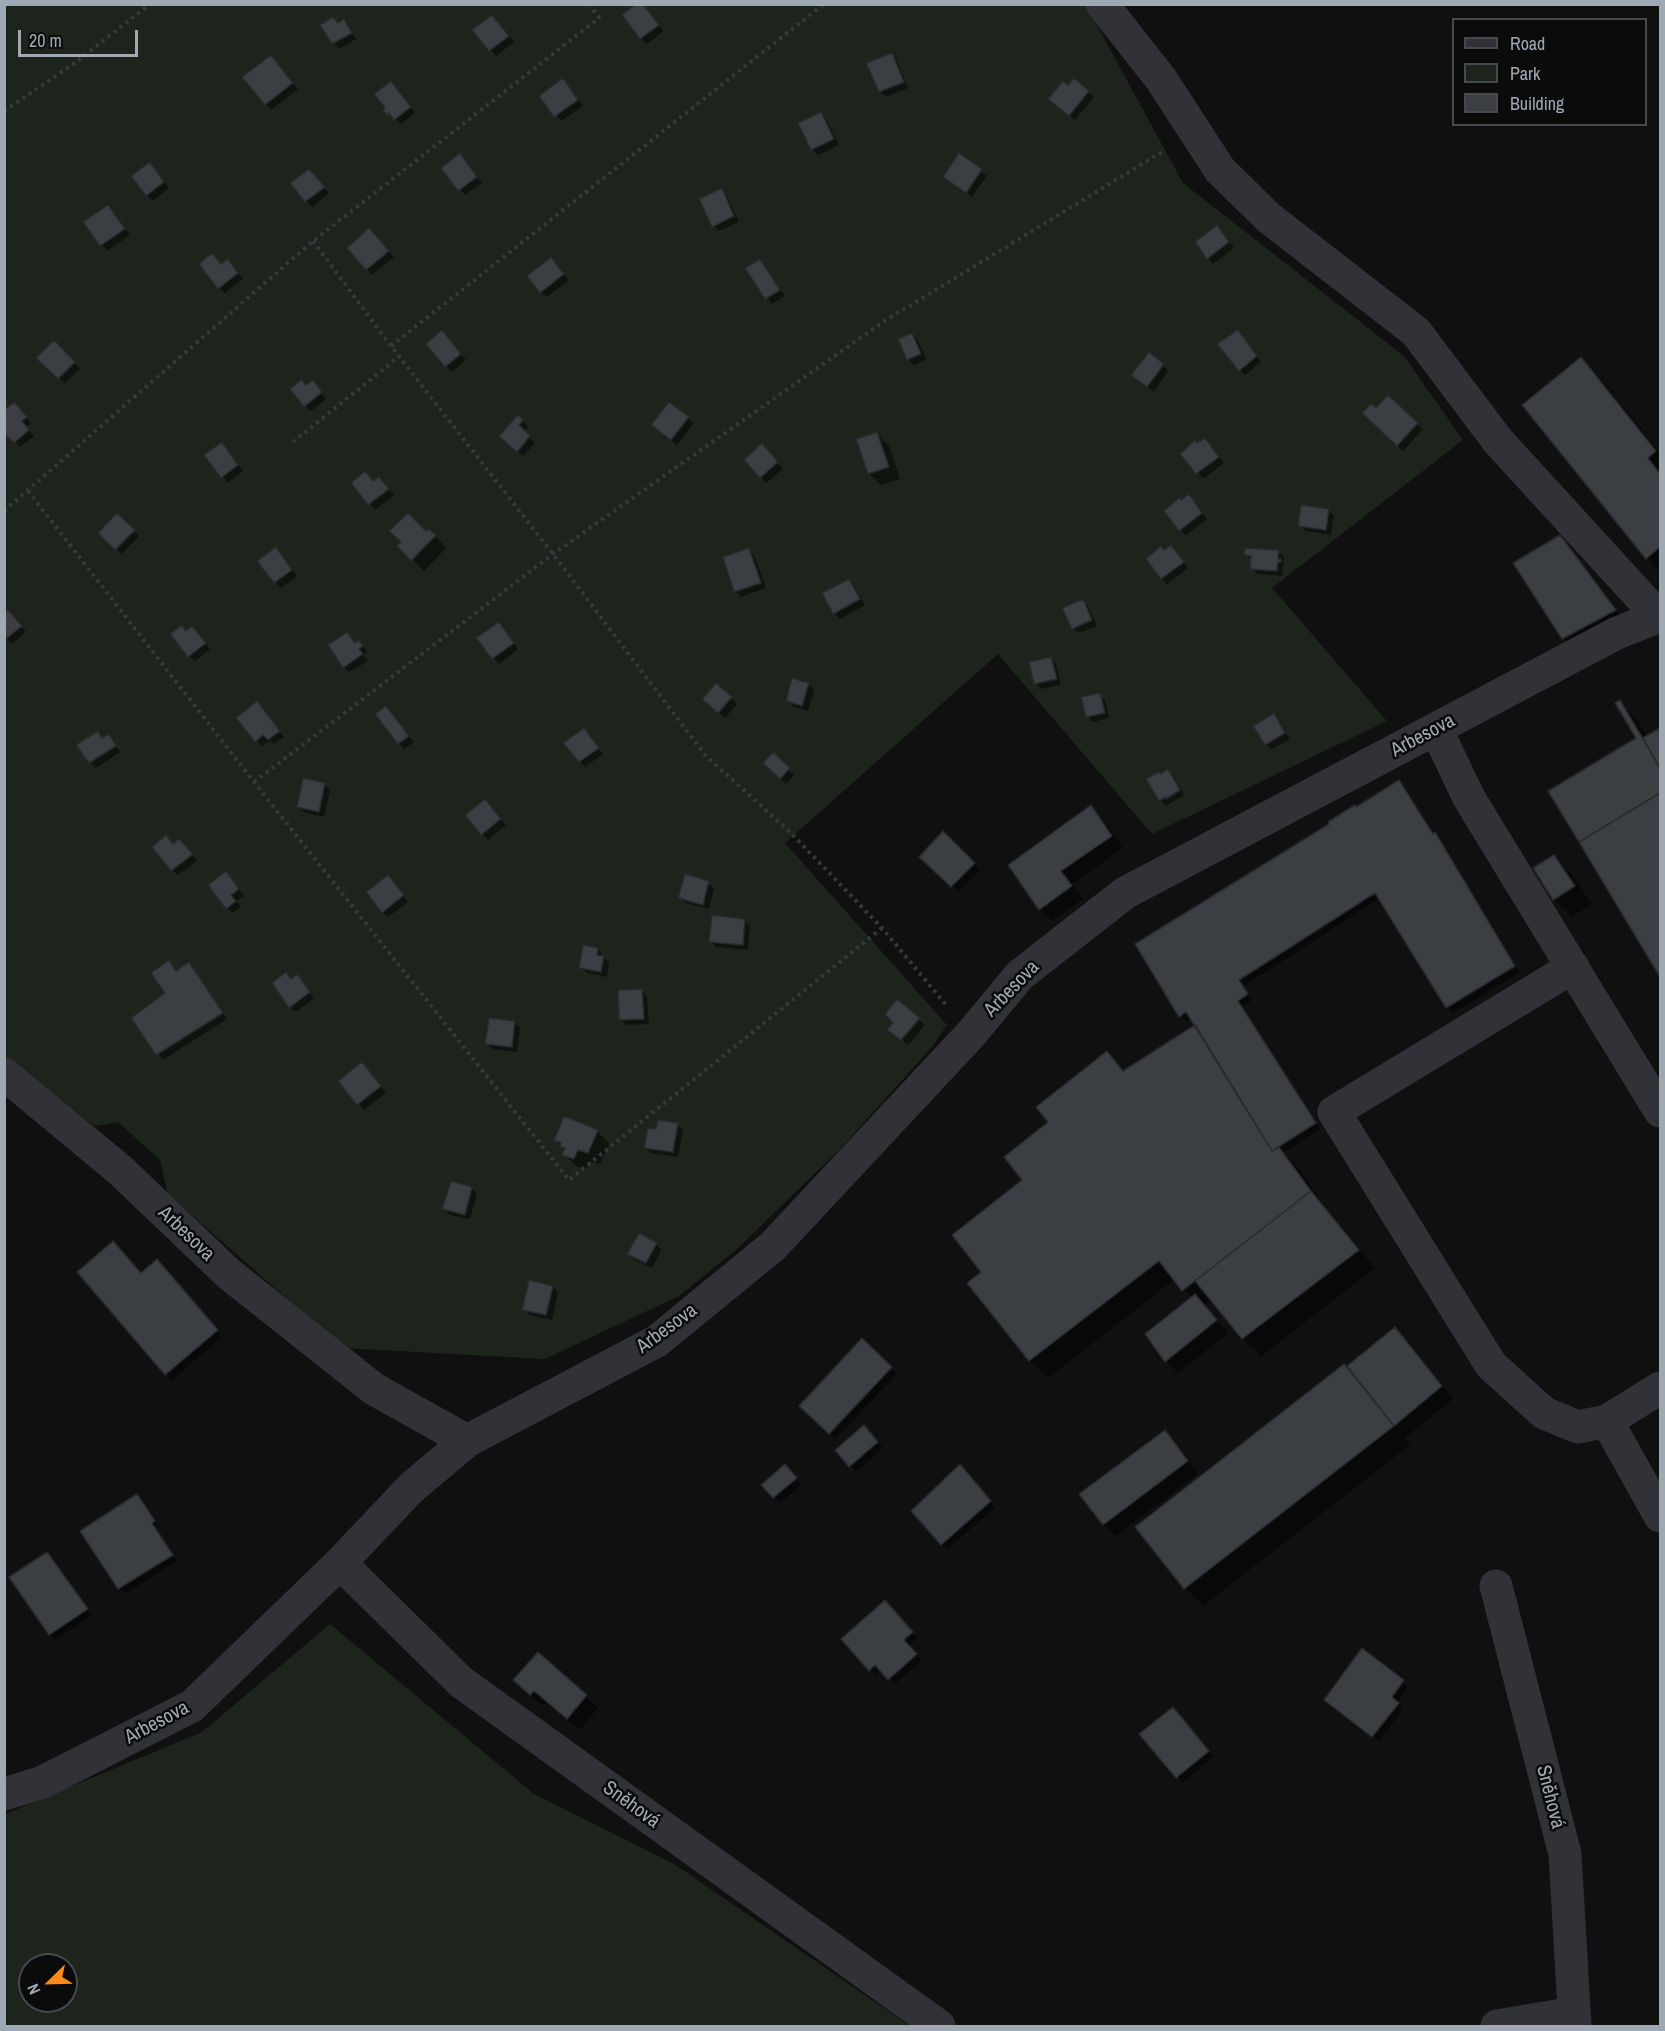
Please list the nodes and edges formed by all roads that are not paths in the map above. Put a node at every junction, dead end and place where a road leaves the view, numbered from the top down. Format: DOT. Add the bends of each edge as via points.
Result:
graph roads {
  1 [pos="1102,4"];
  2 [pos="1660,616"];
  3 [pos="1436,729"];
  4 [pos="1573,967"];
  5 [pos="4,1074"];
  6 [pos="1660,1111"];
  7 [pos="1660,1388"];
  8 [pos="1607,1421"];
  9 [pos="467,1441"];
  10 [pos="1660,1516"];
  11 [pos="340,1563"];
  12 [pos="1496,1586"];
  13 [pos="4,1794"];
  14 [pos="1575,2020"];
  15 [pos="939,2026"];
  16 [pos="1497,2026"];
  1 -- 2 [label="street" via="1161,79 1220,170 1269,218 1416,332 1498,441"];
  2 -- 3 [label="street, Arbesova" via="1617,633"];
  3 -- 4 [label="street" via="1469,798"];
  3 -- 9 [label="street, Arbesova" via="1125,893 1020,975 971,1034 773,1245 657,1341"];
  4 -- 6 [label="street"];
  4 -- 8 [label="street" via="1335,1112 1491,1365 1544,1413 1578,1427"];
  5 -- 9 [label="street, Arbesova" via="120,1170 229,1274 374,1389"];
  7 -- 8 [label="street"];
  8 -- 10 [label="street"];
  9 -- 11 [label="street, Arbesova" via="411,1488"];
  11 -- 13 [label="street, Arbesova" via="192,1706 43,1782"];
  11 -- 15 [label="street, Sněhová" via="461,1682"];
  12 -- 14 [label="street, Sněhová" via="1565,1854"];
  14 -- 16 [label="street, Sněhová"];
}
